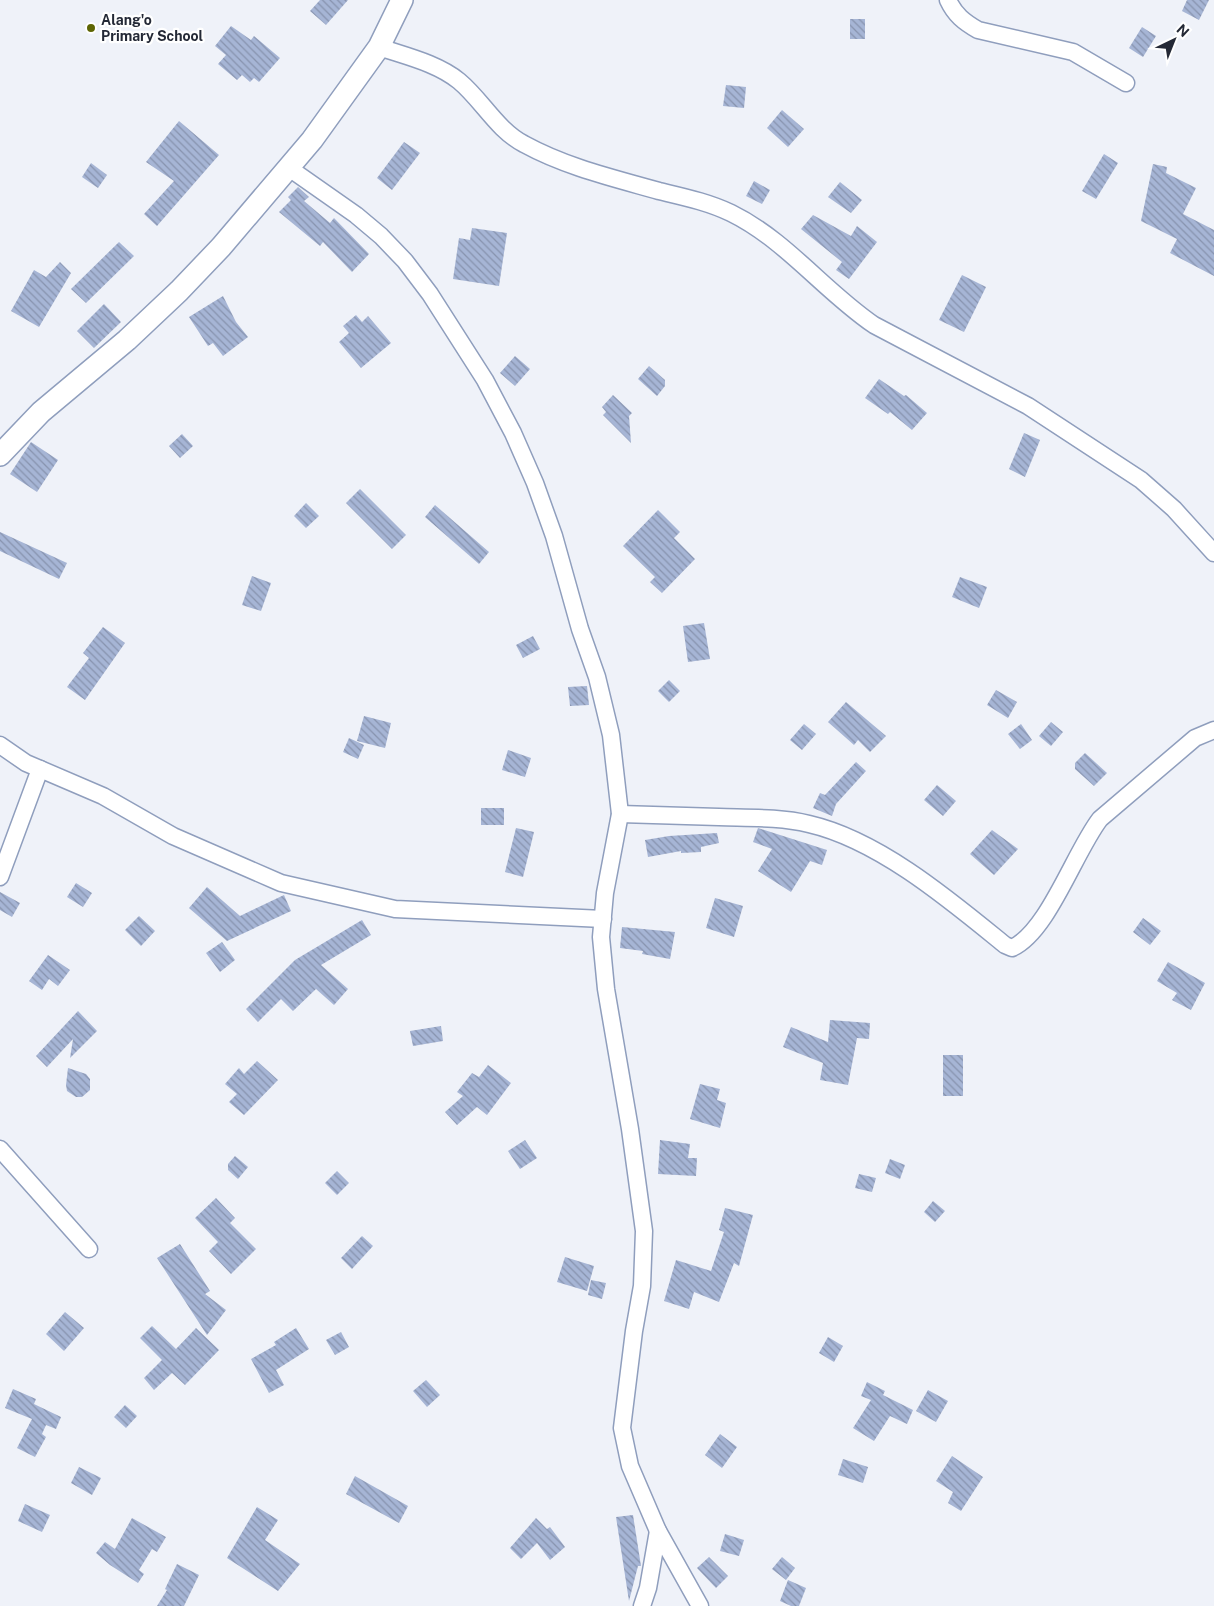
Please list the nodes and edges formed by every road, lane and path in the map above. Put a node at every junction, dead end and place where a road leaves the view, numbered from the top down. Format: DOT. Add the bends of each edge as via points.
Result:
graph roads {
  1 [pos="402,0"];
  2 [pos="948,0"];
  3 [pos="379,47"];
  4 [pos="1126,83"];
  5 [pos="289,168"];
  6 [pos="0,456"];
  7 [pos="1214,553"];
  8 [pos="1214,730"];
  9 [pos="0,745"];
  10 [pos="40,769"];
  11 [pos="620,814"];
  12 [pos="0,877"];
  13 [pos="603,919"];
  14 [pos="0,1149"];
  15 [pos="89,1249"];
  16 [pos="658,1531"];
  17 [pos="642,1606"];
  18 [pos="700,1606"];
  1 -- 3 [label="street"];
  2 -- 4 [label="street" via="955,13 978,30 1073,52"];
  3 -- 5 [label="street"];
  3 -- 7 [label="street" via="440,70 458,81 517,140 540,152 590,172 704,202 732,214 787,252 852,310 874,325 1028,406 1141,480 1174,509"];
  5 -- 6 [label="street" via="180,291 41,412"];
  5 -- 11 [label="street" via="356,215 405,261 480,372 513,433 554,536 597,677 612,735"];
  8 -- 11 [label="street" via="1194,738 1100,819 1054,900 1030,934 1012,948 918,877 856,841 810,824 765,818"];
  9 -- 10 [label="street"];
  10 -- 12 [label="street"];
  10 -- 13 [label="street" via="103,796 173,836 280,883 395,910"];
  11 -- 13 [label="street"];
  13 -- 16 [label="street" via="601,937 606,989 644,1231 642,1286 622,1428 630,1466"];
  14 -- 15 [label="street"];
  16 -- 17 [label="street"];
  16 -- 18 [label="street"];
}
